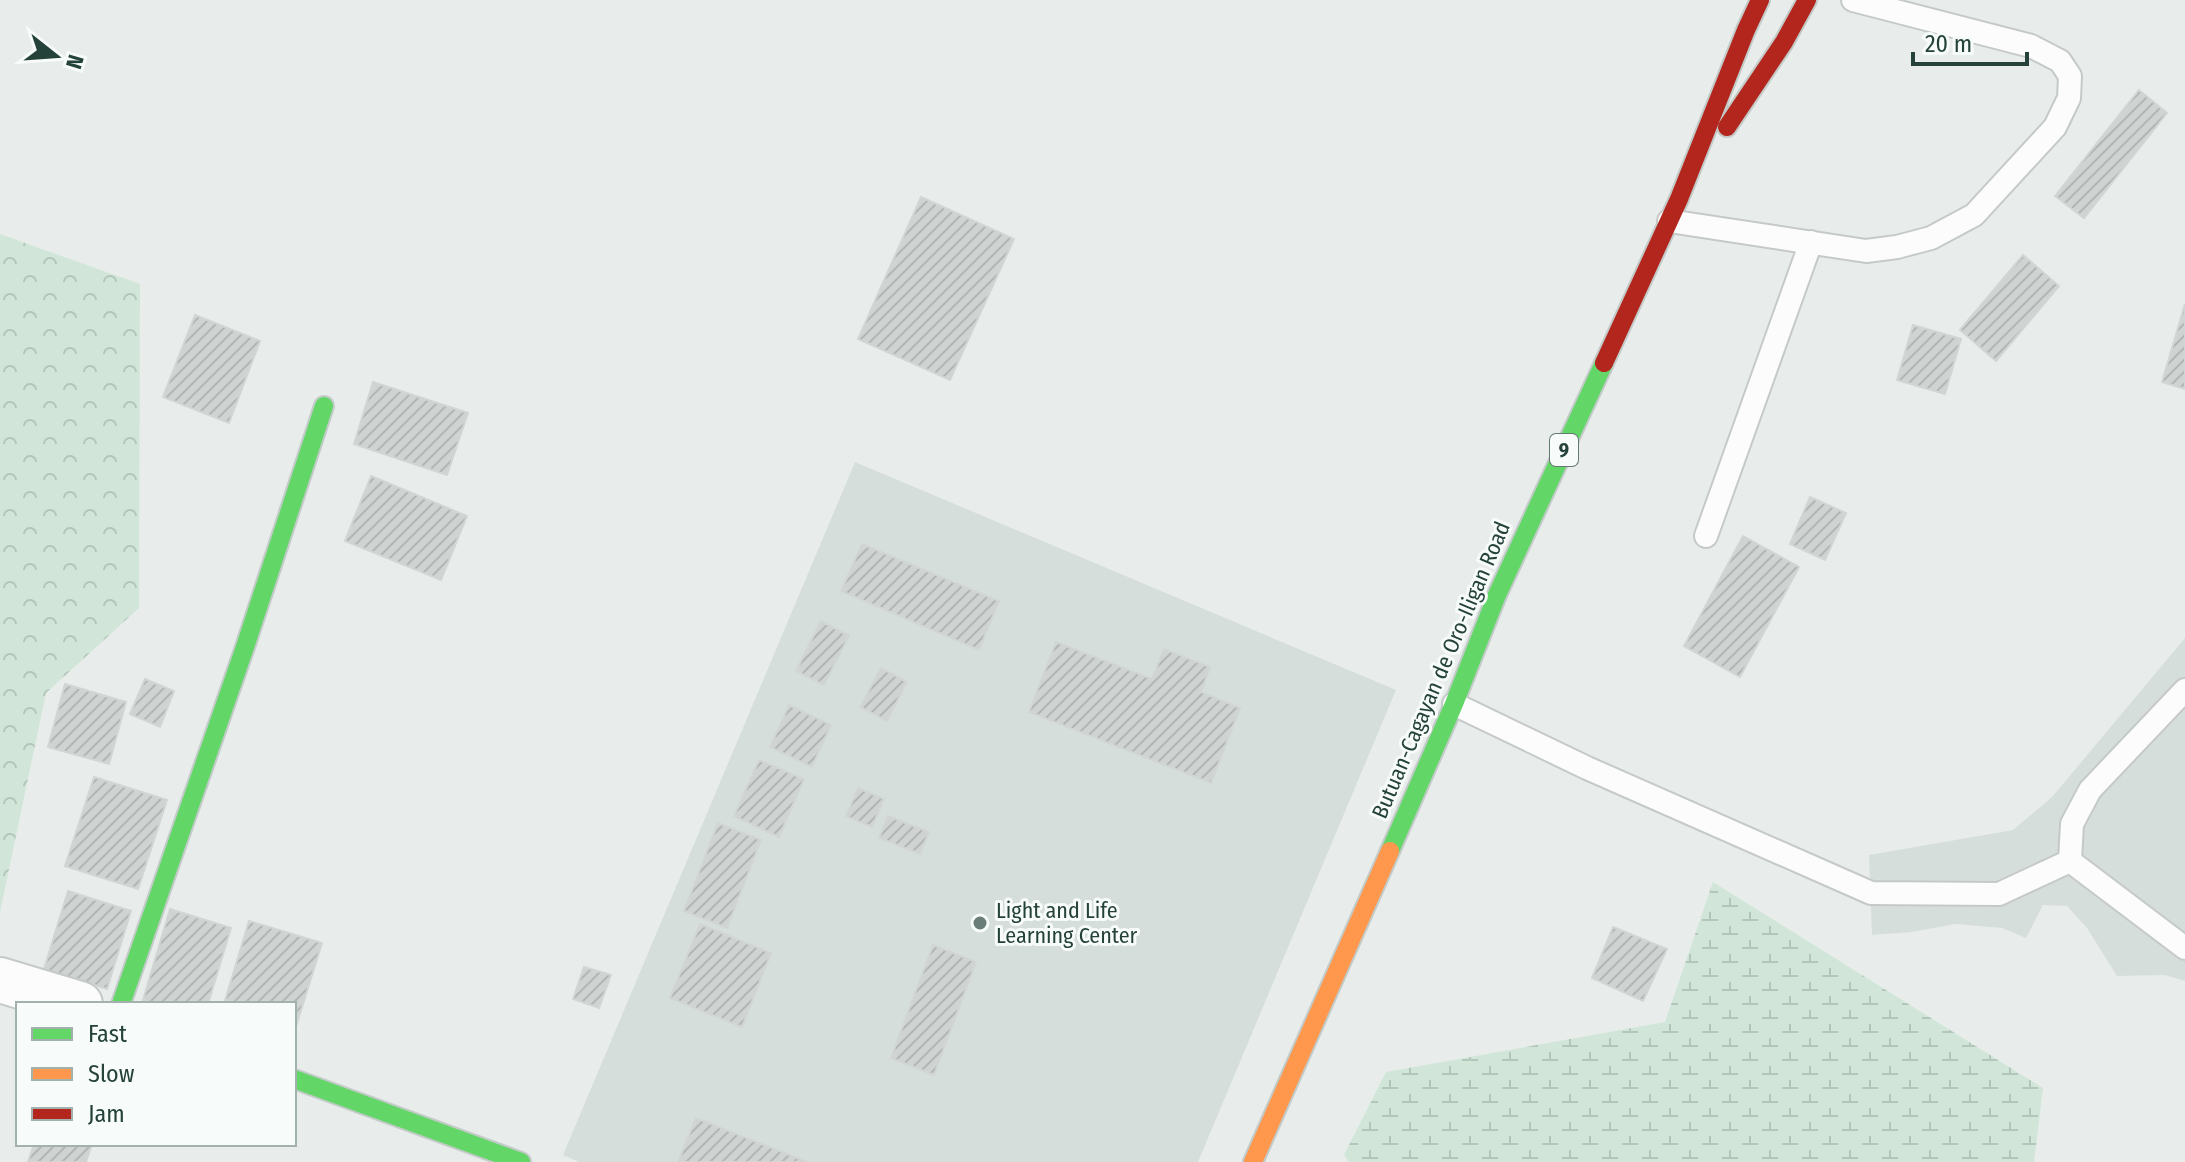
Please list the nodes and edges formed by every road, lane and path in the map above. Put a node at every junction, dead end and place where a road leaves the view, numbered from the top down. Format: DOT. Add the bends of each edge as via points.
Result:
graph roads {
  1 [pos="1760,0"];
  2 [pos="1807,0"];
  3 [pos="1853,0"];
  4 [pos="1679,199"];
  5 [pos="1669,221"];
  6 [pos="1811,242"];
  7 [pos="324,406"];
  8 [pos="1706,536"];
  9 [pos="2185,690"];
  10 [pos="1454,704"];
  11 [pos="2070,861"];
  12 [pos="2185,948"];
  13 [pos="0,980"];
  14 [pos="73,1002"];
  15 [pos="122,1002"];
  16 [pos="296,1080"];
  17 [pos="521,1162"];
  18 [pos="1253,1162"];
  1 -- 4 [label="main road, Butuan-Cagayan de Oro-Iligan Road / 9"];
  2 -- 4 [label="main road, Butuan-Cagayan de Oro-Iligan Road / 9"];
  3 -- 6 [label="lane" via="2031,46 2060,61 2070,76 2069,98 2055,127 1974,215 1931,238 1897,247 1866,251"];
  4 -- 5 [label="main road, Butuan-Cagayan de Oro-Iligan Road / 9"];
  5 -- 6 [label="lane"];
  5 -- 10 [label="main road, Butuan-Cagayan de Oro-Iligan Road / 9" via="1497,595"];
  6 -- 8 [label="lane"];
  7 -- 15 [label="main road"];
  9 -- 11 [label="lane" via="2090,790 2072,824"];
  10 -- 11 [label="lane" via="1871,893 1999,894"];
  10 -- 18 [label="main road, Butuan-Cagayan de Oro-Iligan Road / 9"];
  11 -- 12 [label="lane"];
  13 -- 14 [label="street"];
  16 -- 17 [label="main road"];
}
